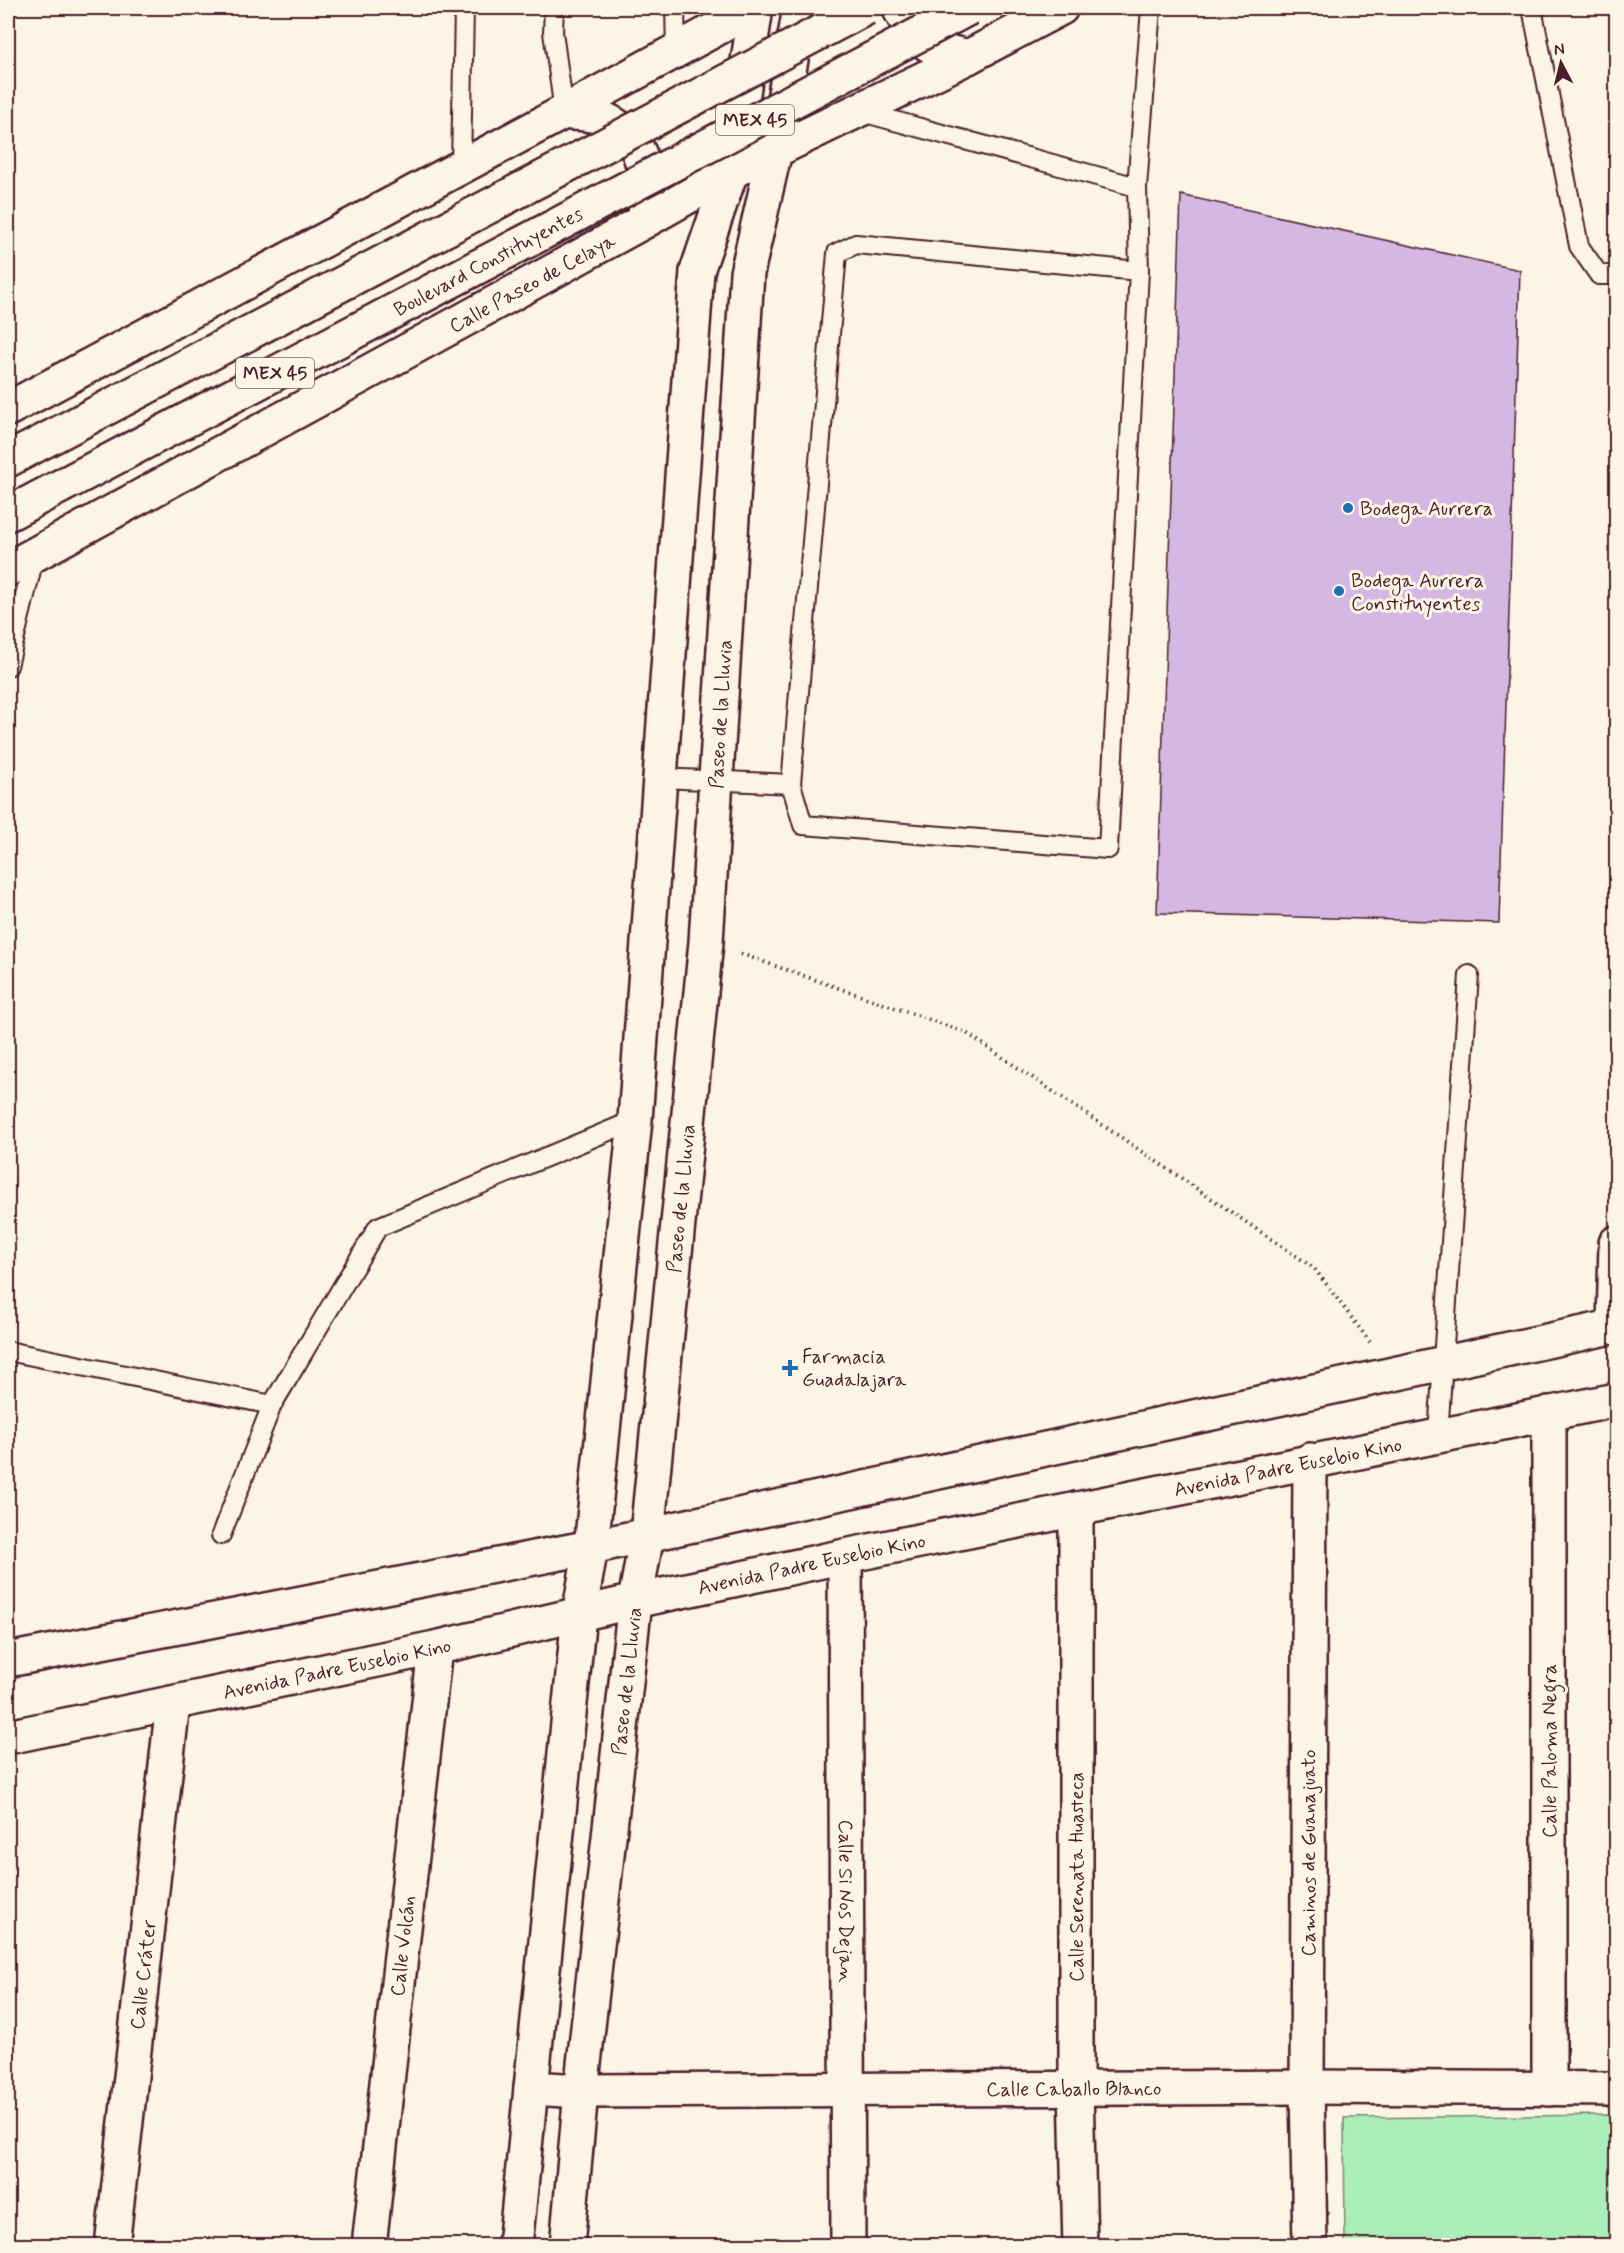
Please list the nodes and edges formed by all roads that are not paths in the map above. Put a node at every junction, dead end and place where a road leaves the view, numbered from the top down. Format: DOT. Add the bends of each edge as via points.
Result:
graph roads {
  1 [pos="464,8"];
  2 [pos="554,8"];
  3 [pos="675,8"];
  4 [pos="755,8"];
  5 [pos="800,8"];
  6 [pos="866,8"];
  7 [pos="899,8"];
  8 [pos="969,8"];
  9 [pos="1061,8"];
  10 [pos="1151,8"];
  11 [pos="1534,8"];
  12 [pos="676,51"];
  13 [pos="968,57"];
  14 [pos="857,111"];
  15 [pos="564,112"];
  16 [pos="775,151"];
  17 [pos="460,168"];
  18 [pos="731,172"];
  19 [pos="1137,188"];
  20 [pos="643,222"];
  21 [pos="1138,271"];
  22 [pos="1617,275"];
  23 [pos="8,409"];
  24 [pos="8,460"];
  25 [pos="8,514"];
  26 [pos="21,562"];
  27 [pos="8,666"];
  28 [pos="660,778"];
  29 [pos="716,782"];
  30 [pos="790,784"];
  31 [pos="1469,975"];
  32 [pos="635,1120"];
  33 [pos="1617,1244"];
  34 [pos="1615,1326"];
  35 [pos="8,1351"];
  36 [pos="1442,1362"];
  37 [pos="1617,1400"];
  38 [pos="272,1405"];
  39 [pos="1549,1413"];
  40 [pos="1438,1435"];
  41 [pos="1310,1460"];
  42 [pos="1076,1509"];
  43 [pos="221,1535"];
  44 [pos="647,1535"];
  45 [pos="591,1547"];
  46 [pos="845,1556"];
  47 [pos="635,1601"];
  48 [pos="579,1615"];
  49 [pos="435,1648"];
  50 [pos="8,1660"];
  51 [pos="172,1703"];
  52 [pos="8,1737"];
  53 [pos="1307,2087"];
  54 [pos="531,2088"];
  55 [pos="1076,2088"];
  56 [pos="1549,2089"];
  57 [pos="1617,2089"];
  58 [pos="848,2090"];
  59 [pos="580,2091"];
  60 [pos="112,2246"];
  61 [pos="369,2246"];
  62 [pos="515,2246"];
  63 [pos="567,2246"];
  64 [pos="848,2246"];
  65 [pos="1080,2246"];
  66 [pos="1310,2246"];
  1 -- 17 [label="lane"];
  2 -- 15 [label="lane" via="553,32"];
  3 -- 12 [label="lane"];
  4 -- 12 [label="street"];
  4 -- 18 [label="street"];
  5 -- 16 [label="street, Paseo de la Lluvia"];
  6 -- 24 [label="street, MEX 45, bridge"];
  7 -- 13 [label="street" via="921,41"];
  8 -- 25 [label="street, Boulevard Constituyentes / MEX 45, bridge"];
  9 -- 13 [label="street, Calle Paseo de Celaya"];
  10 -- 19 [label="lane"];
  11 -- 22 [label="lane" via="1579,246 1599,275"];
  12 -- 15 [label="street"];
  13 -- 14 [label="street, Calle Paseo de Celaya"];
  14 -- 16 [label="street, Calle Paseo de Celaya"];
  14 -- 19 [label="lane"];
  15 -- 17 [label="street"];
  15 -- 20 [label="street" via="600,117 621,129 640,151 647,186"];
  16 -- 18 [label="street, Calle Paseo de Celaya"];
  16 -- 29 [label="street, Paseo de la Lluvia" via="747,273"];
  17 -- 23 [label="street"];
  18 -- 20 [label="street, Calle Paseo de Celaya"];
  18 -- 28 [label="street" via="697,271"];
  19 -- 21 [label="lane"];
  20 -- 26 [label="street, Calle Paseo de Celaya"];
  21 -- 30 [label="lane" via="856,244 837,254"];
  21 -- 30 [label="lane" via="1108,849 803,825"];
  26 -- 27 [label="lane"];
  28 -- 29 [label="lane"];
  28 -- 32 [label="street"];
  29 -- 30 [label="lane"];
  29 -- 44 [label="street, Paseo de la Lluvia" via="706,942"];
  31 -- 36 [label="lane"];
  32 -- 38 [label="lane" via="378,1227"];
  32 -- 45 [label="street"];
  33 -- 34 [label="street"];
  34 -- 36 [label="street"];
  35 -- 38 [label="lane"];
  36 -- 40 [label="lane"];
  36 -- 44 [label="street"];
  37 -- 39 [label="street, Avenida Padre Eusebio Kino"];
  38 -- 43 [label="lane"];
  39 -- 40 [label="street, Avenida Padre Eusebio Kino"];
  39 -- 56 [label="street, Calle Paloma Negra"];
  40 -- 41 [label="street, Avenida Padre Eusebio Kino"];
  41 -- 42 [label="street, Avenida Padre Eusebio Kino"];
  41 -- 53 [label="street, Caminos de Guanajuato"];
  42 -- 46 [label="street, Avenida Padre Eusebio Kino"];
  42 -- 55 [label="street, Calle Serenata Huasteca"];
  44 -- 45 [label="street"];
  44 -- 47 [label="street, Paseo de la Lluvia"];
  45 -- 48 [label="street"];
  45 -- 50 [label="street"];
  46 -- 47 [label="street, Avenida Padre Eusebio Kino"];
  46 -- 58 [label="street, Calle Si Nos Dejan"];
  47 -- 48 [label="street, Avenida Padre Eusebio Kino"];
  47 -- 59 [label="street, Paseo de la Lluvia"];
  48 -- 49 [label="street, Avenida Padre Eusebio Kino"];
  48 -- 54 [label="street"];
  49 -- 51 [label="street, Avenida Padre Eusebio Kino"];
  49 -- 61 [label="street, Calle Volcán"];
  51 -- 52 [label="street, Avenida Padre Eusebio Kino"];
  51 -- 60 [label="street, Calle Cráter"];
  53 -- 55 [label="street, Calle Caballo Blanco"];
  53 -- 56 [label="street, Calle Caballo Blanco"];
  53 -- 66 [label="street, Caminos de Guanajuato"];
  54 -- 59 [label="street, Calle Caballo Blanco"];
  54 -- 62 [label="street"];
  55 -- 58 [label="street, Calle Caballo Blanco"];
  55 -- 65 [label="street, Calle Serenata Huasteca"];
  56 -- 57 [label="street, Calle Caballo Blanco"];
  58 -- 59 [label="street, Calle Caballo Blanco"];
  58 -- 64 [label="street, Calle Si Nos Dejan"];
  59 -- 63 [label="street, Paseo de la Lluvia"];
}
